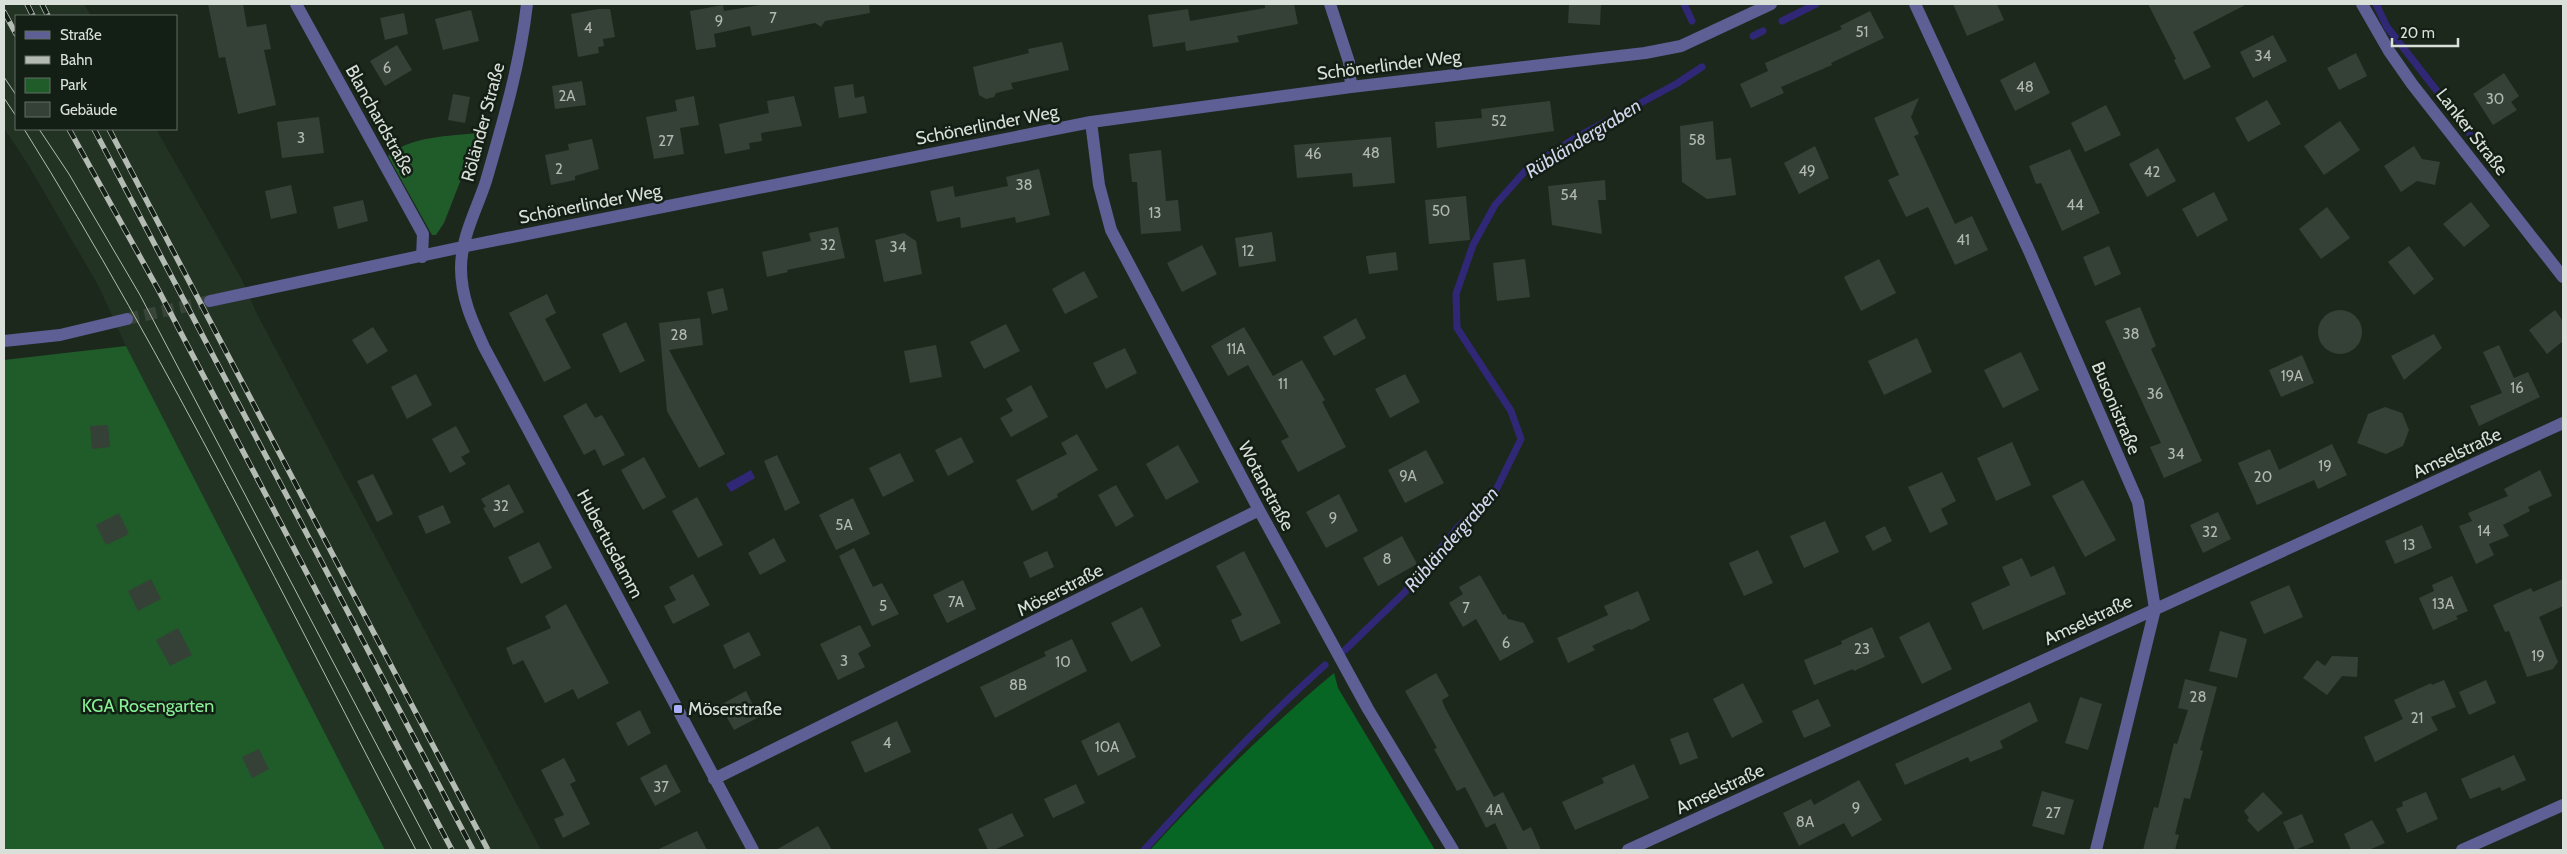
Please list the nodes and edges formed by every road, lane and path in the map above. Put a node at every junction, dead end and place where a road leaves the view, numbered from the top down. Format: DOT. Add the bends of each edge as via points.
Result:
graph roads {
  1 [pos="296,4"];
  2 [pos="526,4"];
  3 [pos="1330,4"];
  4 [pos="1771,4"];
  5 [pos="1915,4"];
  6 [pos="2362,4"];
  7 [pos="1351,87"];
  8 [pos="1091,122"];
  9 [pos="462,247"];
  10 [pos="422,257"];
  11 [pos="2563,277"];
  12 [pos="210,301"];
  13 [pos="127,319"];
  14 [pos="4,341"];
  15 [pos="2563,423"];
  16 [pos="1259,510"];
  17 [pos="2155,609"];
  18 [pos="714,779"];
  19 [pos="2563,805"];
  20 [pos="753,850"];
  21 [pos="1453,850"];
  22 [pos="1628,850"];
  23 [pos="2096,850"];
  24 [pos="2462,850"];
  1 -- 10 [label="street, Blanchardstraße" via="423,234"];
  2 -- 9 [label="street, Röländer Straße" via="505,116"];
  3 -- 7 [label="street" via="1348,62"];
  4 -- 7 [label="street, Schönerlinder Weg" via="1681,46"];
  5 -- 17 [label="street, Busonistraße" via="2030,254 2138,502"];
  6 -- 11 [label="street, Lanker Straße" via="2412,84"];
  7 -- 8 [label="street, Schönerlinder Weg"];
  8 -- 9 [label="street, Schönerlinder Weg"];
  8 -- 16 [label="street, Wotanstraße" via="1099,184 1112,230"];
  9 -- 10 [label="street, Schönerlinder Weg"];
  9 -- 18 [label="street, Hubertusdamm" via="465,302 484,347"];
  10 -- 12 [label="street, Schönerlinder Weg"];
  13 -- 14 [label="street" via="60,335"];
  15 -- 17 [label="street, Amselstraße"];
  16 -- 18 [label="street, Möserstraße"];
  16 -- 21 [label="street, Wotanstraße" via="1368,709"];
  17 -- 22 [label="street, Amselstraße"];
  17 -- 23 [label="street, Busonistraße"];
  18 -- 20 [label="street, Hubertusdamm"];
  19 -- 24 [label="street"];
}
